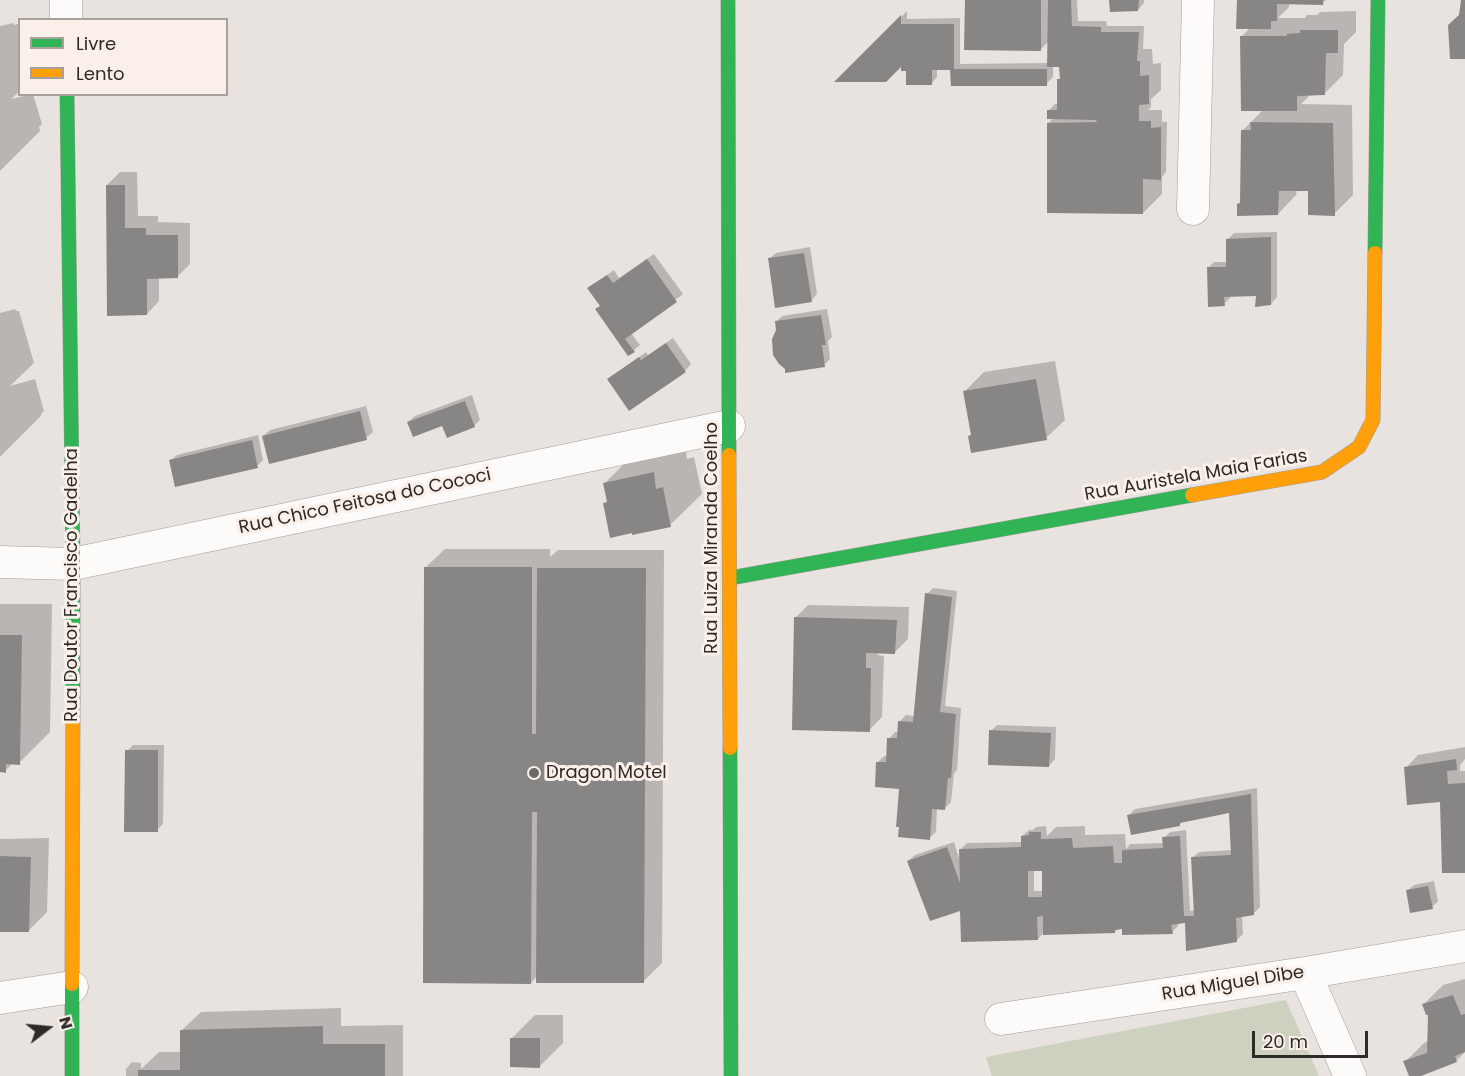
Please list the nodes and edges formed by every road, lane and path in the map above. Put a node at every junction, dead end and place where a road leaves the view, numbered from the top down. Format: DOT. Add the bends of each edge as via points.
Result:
graph roads {
  1 [pos="66,0"];
  2 [pos="728,0"];
  3 [pos="1198,0"];
  4 [pos="1378,0"];
  5 [pos="66,18"];
  6 [pos="67,96"];
  7 [pos="1193,209"];
  8 [pos="729,426"];
  9 [pos="0,562"];
  10 [pos="73,564"];
  11 [pos="730,578"];
  12 [pos="1465,946"];
  13 [pos="1305,973"];
  14 [pos="72,987"];
  15 [pos="0,998"];
  16 [pos="1001,1019"];
  17 [pos="72,1076"];
  18 [pos="731,1076"];
  19 [pos="1350,1076"];
  1 -- 5 [label="street"];
  2 -- 8 [label="street, Rua Luiza Miranda Coelho"];
  3 -- 7 [label="street"];
  4 -- 11 [label="street, Rua Auristela Maia Farias" via="1373,420 1359,447 1322,472"];
  6 -- 10 [label="street, Rua Doutor Francisco Gadelha"];
  8 -- 10 [label="street, Rua Chico Feitosa do Cococi"];
  8 -- 11 [label="street, Rua Luiza Miranda Coelho"];
  9 -- 10 [label="street, Rua Chico Feitosa do Cococi"];
  10 -- 14 [label="street, Rua Doutor Francisco Gadelha"];
  11 -- 18 [label="street, Rua Luiza Miranda Coelho"];
  12 -- 13 [label="street, Rua Miguel Dibe"];
  13 -- 16 [label="street, Rua Miguel Dibe"];
  13 -- 19 [label="street"];
  14 -- 15 [label="street"];
  14 -- 17 [label="street, Rua Doutor Francisco Gadelha"];
}
